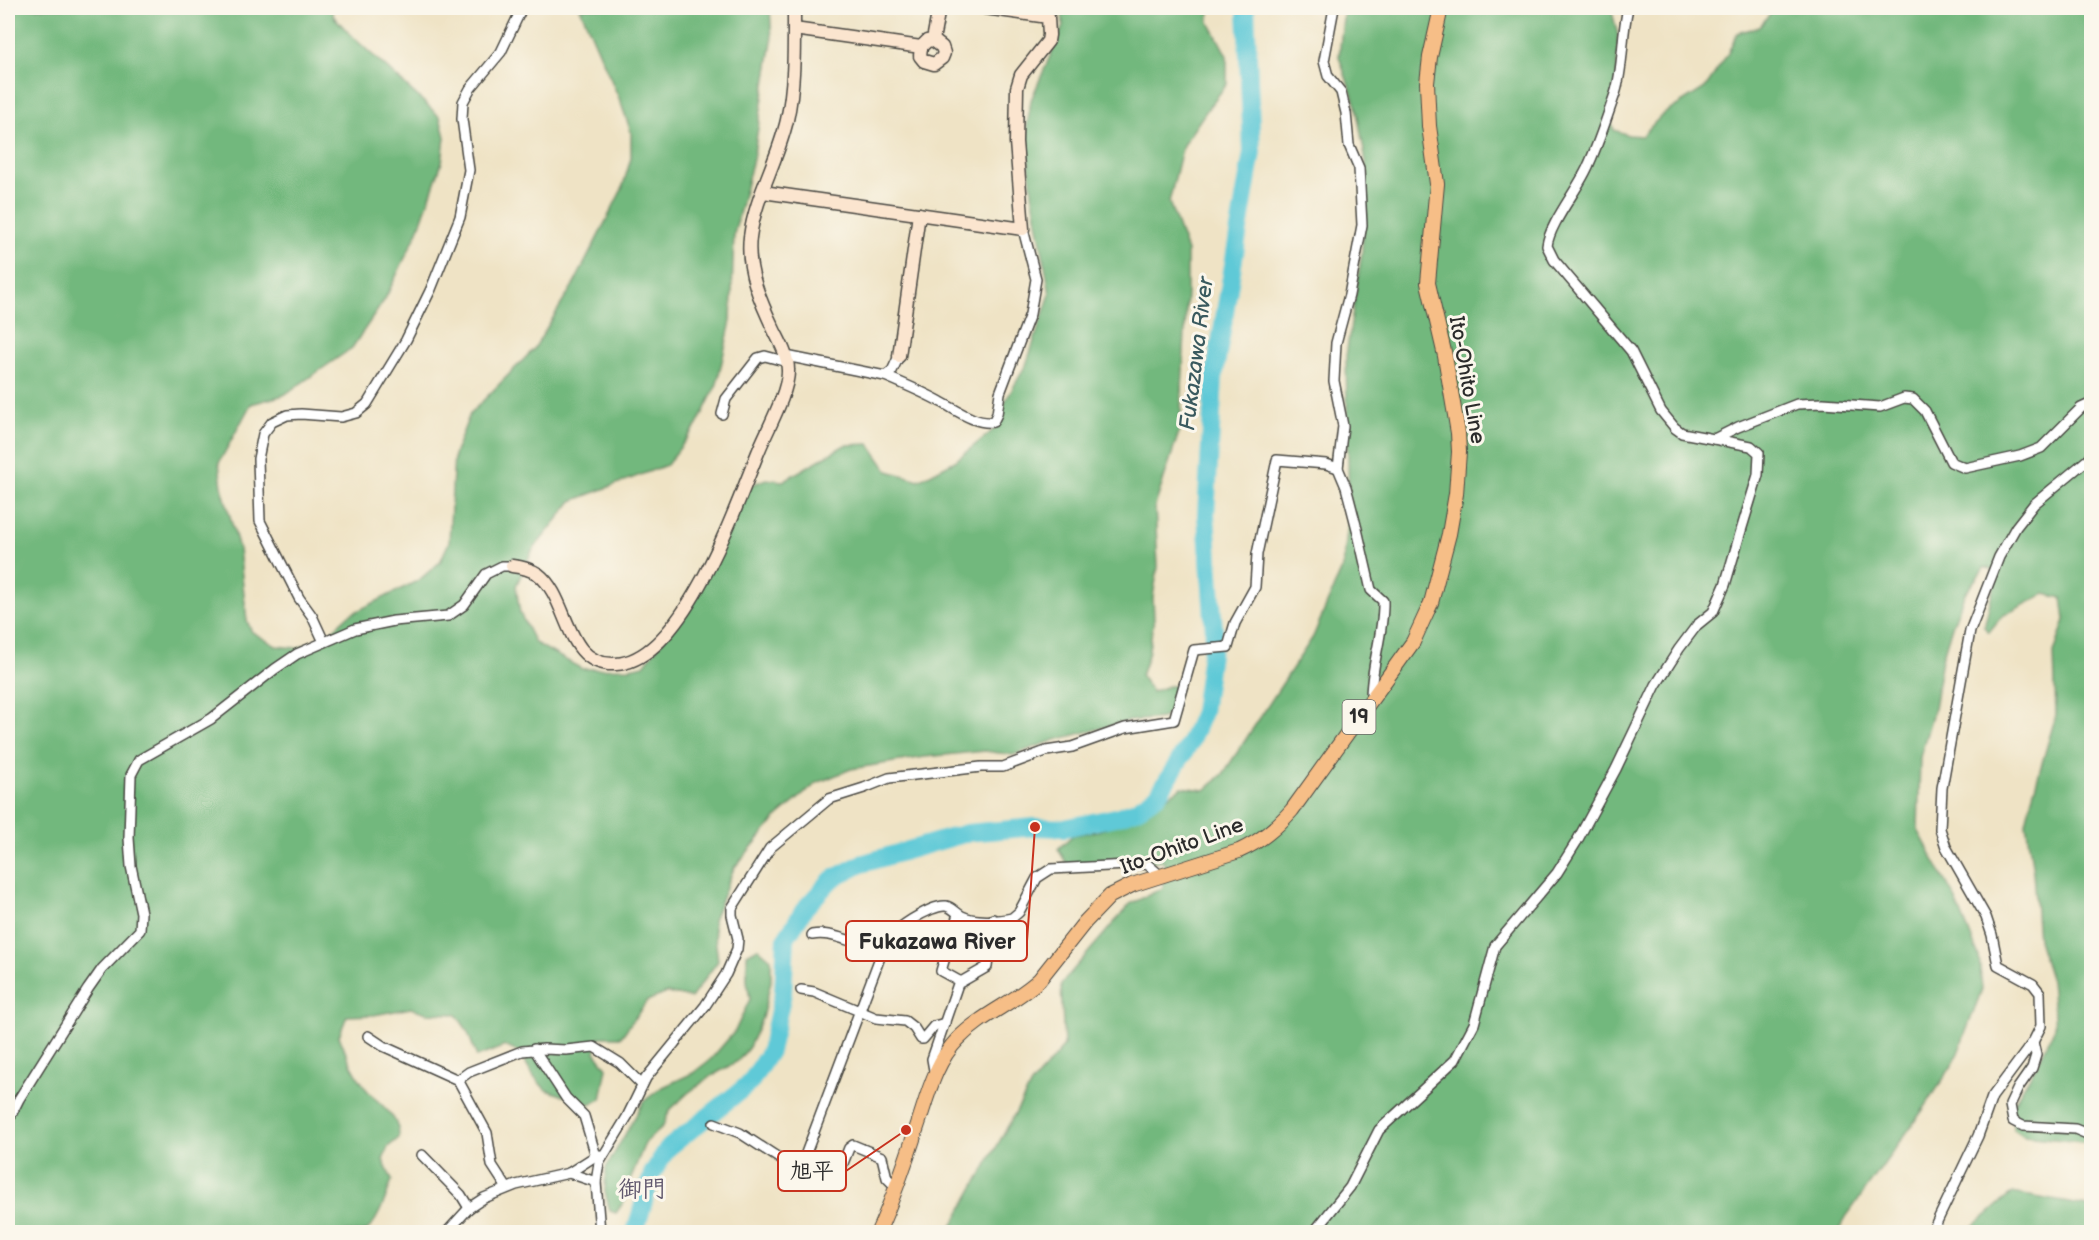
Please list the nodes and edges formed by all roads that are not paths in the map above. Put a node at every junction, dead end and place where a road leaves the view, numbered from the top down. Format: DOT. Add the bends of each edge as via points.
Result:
graph roads {
  1 [pos="522,8"];
  2 [pos="794,8"];
  3 [pos="939,8"];
  4 [pos="986,8"];
  5 [pos="1334,8"];
  6 [pos="1441,8"];
  7 [pos="1628,8"];
  8 [pos="1048,12"];
  9 [pos="794,29"];
  10 [pos="933,40"];
  11 [pos="921,47"];
  12 [pos="763,192"];
  13 [pos="919,214"];
  14 [pos="1023,229"];
  15 [pos="899,356"];
  16 [pos="787,359"];
  17 [pos="885,376"];
  18 [pos="2091,403"];
  19 [pos="722,414"];
  20 [pos="1714,439"];
  21 [pos="2091,456"];
  22 [pos="1338,468"];
  23 [pos="512,566"];
  24 [pos="324,642"];
  25 [pos="1371,702"];
  26 [pos="1161,876"];
  27 [pos="958,914"];
  28 [pos="993,919"];
  29 [pos="812,935"];
  30 [pos="885,944"];
  31 [pos="960,981"];
  32 [pos="801,990"];
  33 [pos="860,1011"];
  34 [pos="945,1023"];
  35 [pos="368,1036"];
  36 [pos="2033,1042"];
  37 [pos="534,1049"];
  38 [pos="935,1076"];
  39 [pos="458,1080"];
  40 [pos="642,1085"];
  41 [pos="8,1121"];
  42 [pos="714,1123"];
  43 [pos="2091,1136"];
  44 [pos="422,1155"];
  45 [pos="600,1156"];
  46 [pos="800,1169"];
  47 [pos="569,1173"];
  48 [pos="596,1182"];
  49 [pos="896,1187"];
  50 [pos="507,1188"];
  51 [pos="469,1208"];
  52 [pos="447,1233"];
  53 [pos="600,1233"];
  54 [pos="878,1233"];
  55 [pos="1314,1233"];
  56 [pos="1932,1233"];
  1 -- 24 [label="street" via="501,52 463,102 469,170 460,217 431,289 367,404 356,413 341,417 287,415 272,422 263,434 258,459 260,521"];
  2 -- 9 [label="street"];
  3 -- 10 [label="street"];
  4 -- 8 [label="street"];
  5 -- 22 [label="street" via="1324,61 1328,75 1341,92 1349,145 1359,168 1362,225 1336,343 1335,381 1343,426"];
  6 -- 25 [label="main road, Ito-Ohito Line / 19" via="1427,83 1437,184 1428,283 1455,411 1459,452 1456,494 1431,603 1413,642"];
  7 -- 20 [label="street" via="1615,94 1589,164 1552,229 1547,246 1554,260 1631,351 1669,422 1682,433"];
  8 -- 14 [label="street" via="1048,41 1021,75 1017,88"];
  9 -- 11 [label="street"];
  9 -- 12 [label="street" via="787,121"];
  10 -- 11 [label="street"];
  10 -- 11 [label="street" via="944,53 938,62 924,61"];
  12 -- 13 [label="street"];
  12 -- 16 [label="street" via="750,236 751,269"];
  13 -- 14 [label="street"];
  13 -- 15 [label="street"];
  14 -- 17 [label="street" via="1036,279 1030,314 993,422 985,423 958,412"];
  15 -- 17 [label="street"];
  16 -- 17 [label="street"];
  16 -- 19 [label="street" via="758,358 726,399"];
  16 -- 23 [label="street" via="786,384 713,558 686,609 649,651 617,664 590,658 572,638 548,584 530,570"];
  18 -- 20 [label="street" via="2041,448 1965,468 1951,462 1925,411 1912,399 1904,398 1880,407 1797,404"];
  20 -- 55 [label="street" via="1751,446 1760,459 1725,585 1713,612 1679,649 1656,685 1616,769 1557,873 1495,946 1474,1024 1455,1060 1379,1130 1350,1187"];
  21 -- 36 [label="street" via="2034,504 2000,557 1970,631 1940,803 1940,829 1946,847 1986,917 1998,964 2033,984 2040,993 2041,1026"];
  22 -- 25 [label="street" via="1358,529 1371,590 1383,602 1370,681"];
  22 -- 40 [label="street" via="1277,460 1257,554 1255,587 1235,623 1228,647 1196,648 1174,720 1125,728 1003,767 889,778 829,799 770,848 732,908 738,939 726,974"];
  23 -- 24 [label="street" via="486,574 464,605 448,616 355,628"];
  24 -- 41 [label="street" via="288,659 211,719 140,760 131,775 129,838 130,866 141,913 140,930 112,957 88,989"];
  25 -- 26 [label="main road, Ito-Ohito Line / 19" via="1292,810 1263,838 1239,851"];
  26 -- 28 [label="street" via="1147,864 1051,869 1037,878 1015,916"];
  26 -- 38 [label="main road, Ito-Ohito Line / 19" via="1110,896 1030,989 958,1038"];
  27 -- 28 [label="street" via="973,920"];
  27 -- 30 [label="street" via="949,906 936,908 893,933"];
  27 -- 31 [label="street" via="941,971"];
  28 -- 31 [label="street" via="987,967"];
  29 -- 30 [label="street" via="840,937 871,946"];
  30 -- 33 [label="street"];
  31 -- 34 [label="street"];
  32 -- 33 [label="street"];
  33 -- 34 [label="street" via="876,1018 905,1021 921,1039 934,1026"];
  33 -- 46 [label="street"];
  34 -- 38 [label="street" via="932,1059"];
  35 -- 39 [label="street"];
  36 -- 43 [label="street" via="2036,1055 2032,1068 2010,1105 2013,1121 2023,1126 2075,1129"];
  36 -- 56 [label="street" via="1992,1097"];
  37 -- 39 [label="street" via="501,1058"];
  37 -- 40 [label="street" via="594,1047 620,1063"];
  37 -- 45 [label="street" via="566,1098 584,1116"];
  38 -- 49 [label="main road, Ito-Ohito Line / 19"];
  39 -- 50 [label="street" via="487,1133 492,1165"];
  40 -- 45 [label="street" via="627,1117"];
  42 -- 46 [label="street" via="740,1133"];
  44 -- 51 [label="street"];
  45 -- 47 [label="street"];
  45 -- 48 [label="street"];
  46 -- 49 [label="street" via="834,1178 853,1145 882,1157 887,1178"];
  47 -- 48 [label="street"];
  47 -- 50 [label="street"];
  48 -- 53 [label="street"];
  49 -- 54 [label="main road, Ito-Ohito Line / 19"];
  50 -- 51 [label="street"];
  51 -- 52 [label="street"];
}
